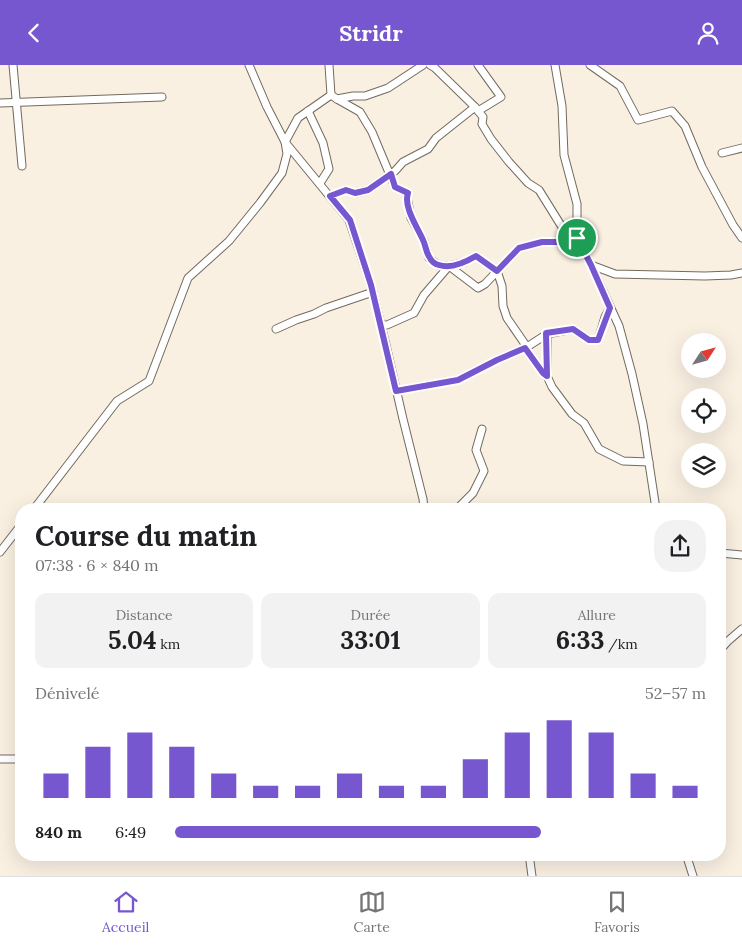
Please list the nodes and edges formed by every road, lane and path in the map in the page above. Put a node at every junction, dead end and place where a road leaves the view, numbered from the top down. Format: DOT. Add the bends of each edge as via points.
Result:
graph roads {
  1 [pos="14,65"];
  2 [pos="249,65"];
  3 [pos="329,65"];
  4 [pos="423,65"];
  5 [pos="478,65"];
  6 [pos="555,65"];
  7 [pos="590,65"];
  8 [pos="436,66"];
  9 [pos="162,97"];
  10 [pos="334,97"];
  11 [pos="17,102"];
  12 [pos="0,103"];
  13 [pos="476,109"];
  14 [pos="308,111"];
  15 [pos="285,142"];
  16 [pos="742,149"];
  17 [pos="722,153"];
  18 [pos="22,167"];
  19 [pos="391,174"];
  20 [pos="320,183"];
  21 [pos="330,196"];
  22 [pos="577,238"];
  23 [pos="742,238"];
  24 [pos="591,265"];
  25 [pos="449,266"];
  26 [pos="497,271"];
  27 [pos="742,273"];
  28 [pos="373,292"];
  29 [pos="610,308"];
  30 [pos="381,325"];
  31 [pos="276,329"];
  32 [pos="546,333"];
  33 [pos="526,348"];
  34 [pos="547,376"];
  35 [pos="396,391"];
  36 [pos="482,429"];
  37 [pos="649,462"];
  38 [pos="39,503"];
  39 [pos="424,503"];
  40 [pos="463,503"];
  41 [pos="655,503"];
  42 [pos="15,533"];
  43 [pos="0,552"];
  44 [pos="726,554"];
  45 [pos="742,555"];
  46 [pos="742,629"];
  47 [pos="726,643"];
  48 [pos="0,759"];
  49 [pos="15,759"];
  50 [pos="530,861"];
  51 [pos="689,861"];
  52 [pos="532,876"];
  53 [pos="694,876"];
  1 -- 11 [label="street"];
  2 -- 15 [label="street"];
  3 -- 10 [label="street"];
  4 -- 10 [label="street" via="388,87 365,96"];
  5 -- 13 [label="street" via="501,97"];
  6 -- 22 [label="street" via="562,106 564,155 577,204"];
  7 -- 23 [label="street" via="620,86 638,121 672,111 685,126 702,167"];
  8 -- 13 [label="street"];
  9 -- 11 [label="street"];
  10 -- 14 [label="street"];
  10 -- 19 [label="street" via="360,112"];
  11 -- 12 [label="street"];
  11 -- 18 [label="street"];
  13 -- 19 [label="street" via="436,138 428,149 403,162"];
  13 -- 22 [label="street" via="497,146 528,183 539,190 562,227"];
  14 -- 15 [label="street" via="298,118"];
  14 -- 20 [label="street" via="324,143 329,169"];
  15 -- 20 [label="street"];
  15 -- 38 [label="street" via="287,154 282,173 229,241 188,278 149,381 117,401"];
  16 -- 17 [label="street"];
  19 -- 21 [label="street" via="368,190 355,193 346,190"];
  19 -- 25 [label="street" via="395,187 408,193 411,218 429,258 438,265"];
  20 -- 21 [label="street"];
  21 -- 28 [label="street" via="350,220"];
  22 -- 24 [label="street"];
  22 -- 26 [label="street" via="519,248"];
  24 -- 27 [label="street" via="615,274 705,276"];
  24 -- 29 [label="street"];
  25 -- 26 [label="street" via="476,256"];
  25 -- 26 [label="street" via="478,288"];
  25 -- 30 [label="street" via="424,295 414,313"];
  26 -- 33 [label="street" via="506,318"];
  28 -- 30 [label="street"];
  28 -- 31 [label="street"];
  29 -- 32 [label="street" via="598,340 589,340 573,329"];
  29 -- 37 [label="street" via="619,326 632,374"];
  30 -- 35 [label="street"];
  32 -- 33 [label="street"];
  32 -- 34 [label="street"];
  33 -- 34 [label="street"];
  33 -- 35 [label="street" via="458,380"];
  34 -- 37 [label="street" via="572,414 584,423 599,449 623,461"];
  35 -- 39 [label="street"];
  36 -- 40 [label="street" via="476,450 484,471 473,493"];
  37 -- 41 [label="street"];
  42 -- 43 [label="street"];
  44 -- 45 [label="street"];
  46 -- 47 [label="street"];
  48 -- 49 [label="street"];
  50 -- 52 [label="street"];
  51 -- 53 [label="street"];
}
